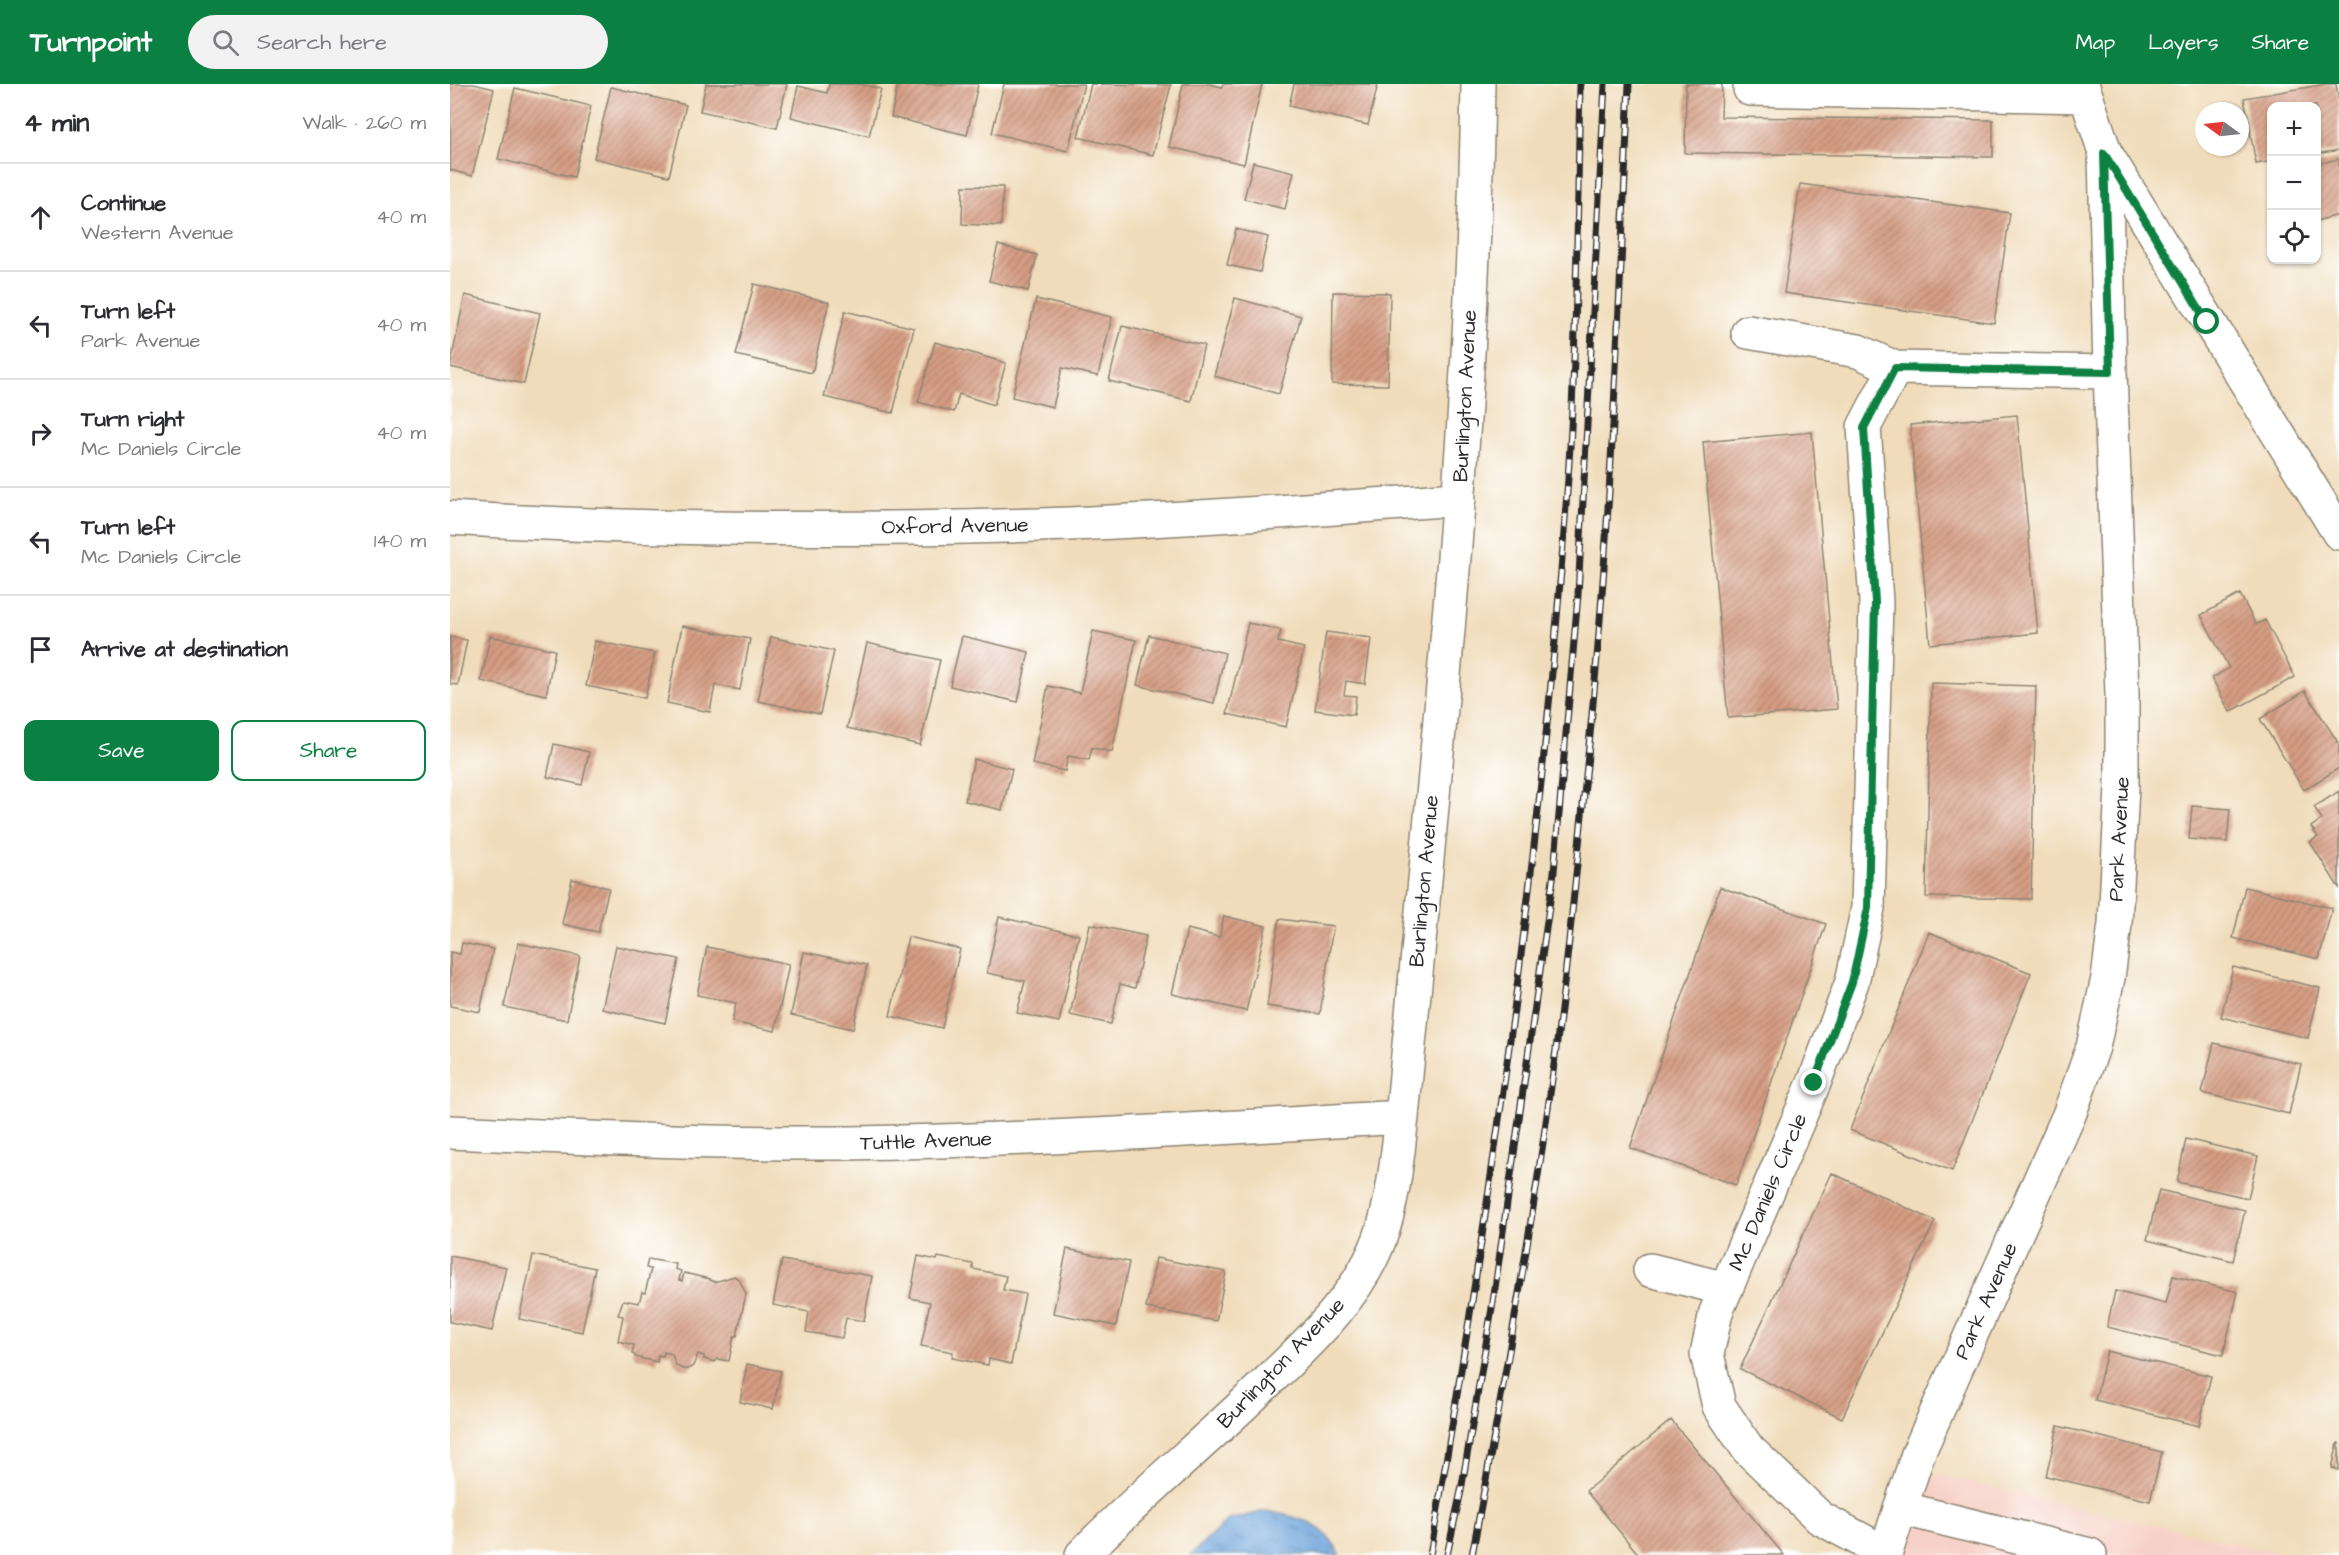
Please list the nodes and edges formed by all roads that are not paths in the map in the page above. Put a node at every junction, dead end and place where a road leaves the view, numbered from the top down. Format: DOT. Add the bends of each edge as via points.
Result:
graph roads {
  1 [pos="1478,84"];
  2 [pos="1750,84"];
  3 [pos="2084,90"];
  4 [pos="2104,153"];
  5 [pos="1748,332"];
  6 [pos="1895,368"];
  7 [pos="2110,372"];
  8 [pos="1459,499"];
  9 [pos="450,518"];
  10 [pos="2339,533"];
  11 [pos="1402,1117"];
  12 [pos="450,1132"];
  13 [pos="1650,1270"];
  14 [pos="1726,1289"];
  15 [pos="1900,1508"];
  16 [pos="1886,1554"];
  17 [pos="1082,1555"];
  18 [pos="2090,1555"];
  1 -- 8 [label="street, Burlington Avenue"];
  2 -- 3 [label="street" via="1750,89"];
  3 -- 4 [label="street, Park Avenue"];
  4 -- 7 [label="street, Park Avenue"];
  4 -- 10 [label="street"];
  5 -- 6 [label="street" via="1858,351"];
  6 -- 7 [label="street"];
  6 -- 14 [label="street, Mc Daniels Circle" via="1864,428 1875,602 1868,908 1845,1002"];
  7 -- 15 [label="street, Park Avenue" via="2122,787 2115,924 2108,978 2093,1047 2069,1115 1918,1454"];
  8 -- 9 [label="street, Oxford Avenue" via="1262,514 933,527 735,528"];
  8 -- 11 [label="street, Burlington Avenue"];
  11 -- 12 [label="street, Tuttle Avenue" via="1084,1136 847,1143 610,1140"];
  11 -- 17 [label="street, Burlington Avenue" via="1392,1190 1380,1238 1342,1303 1283,1367"];
  13 -- 14 [label="street"];
  14 -- 16 [label="street, Mc Daniels Circle" via="1716,1312 1707,1354 1719,1406 1748,1449 1820,1518"];
  15 -- 16 [label="street, Park Avenue"];
  15 -- 18 [label="street"];
}
